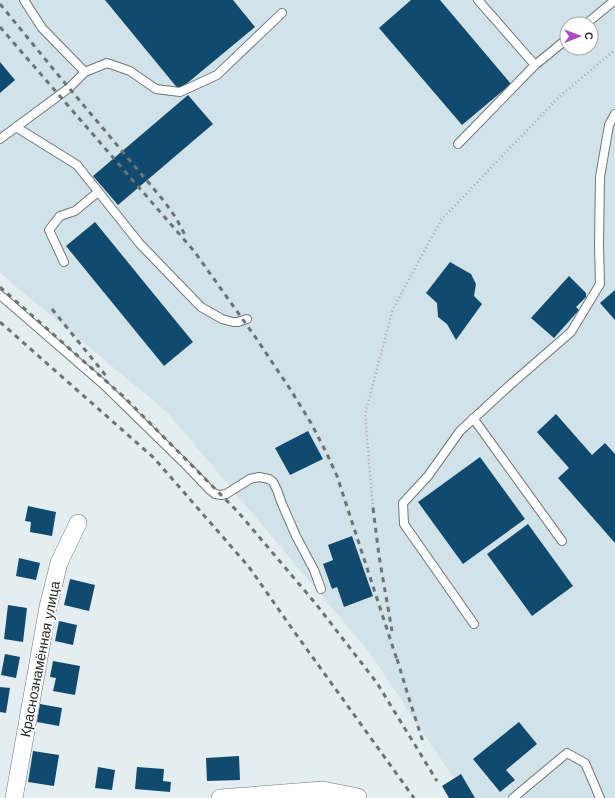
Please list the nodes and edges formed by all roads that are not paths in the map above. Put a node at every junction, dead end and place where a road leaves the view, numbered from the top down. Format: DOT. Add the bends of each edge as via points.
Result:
graph roads {
  1 [pos="24,0"];
  2 [pos="478,0"];
  3 [pos="615,0"];
  4 [pos="282,13"];
  5 [pos="596,16"];
  6 [pos="559,46"];
  7 [pos="535,65"];
  8 [pos="85,72"];
  9 [pos="615,114"];
  10 [pos="16,128"];
  11 [pos="0,138"];
  12 [pos="458,144"];
  13 [pos="98,192"];
  14 [pos="64,262"];
  15 [pos="0,295"];
  16 [pos="248,318"];
  17 [pos="473,418"];
  18 [pos="78,523"];
  19 [pos="562,541"];
  20 [pos="321,589"];
  21 [pos="474,624"];
  22 [pos="282,795"];
  23 [pos="358,797"];
  24 [pos="14,798"];
  25 [pos="220,798"];
  26 [pos="513,798"];
  27 [pos="600,798"];
  1 -- 8 [label="lane" via="42,28"];
  2 -- 7 [label="lane"];
  3 -- 5 [label="lane"];
  4 -- 8 [label="lane" via="217,75 180,92 156,90 130,71 107,63"];
  6 -- 7 [label="lane"];
  7 -- 12 [label="lane"];
  8 -- 10 [label="lane" via="69,88"];
  9 -- 17 [label="lane" via="609,125 600,177 600,284 571,332"];
  10 -- 11 [label="lane"];
  10 -- 13 [label="lane" via="77,165"];
  13 -- 14 [label="lane" via="75,211 60,216 49,230"];
  13 -- 16 [label="lane" via="140,244 201,307 233,322"];
  15 -- 20 [label="lane" via="103,384 215,494 226,494 250,479 269,479 277,490"];
  17 -- 19 [label="lane"];
  17 -- 21 [label="lane" via="460,431 428,476 403,503 404,524"];
  18 -- 24 [label="street, Краснознамённая улица" via="59,563 48,607"];
  22 -- 23 [label="street" via="323,790"];
  22 -- 25 [label="street"];
  26 -- 27 [label="lane" via="567,753 585,764"];
}
